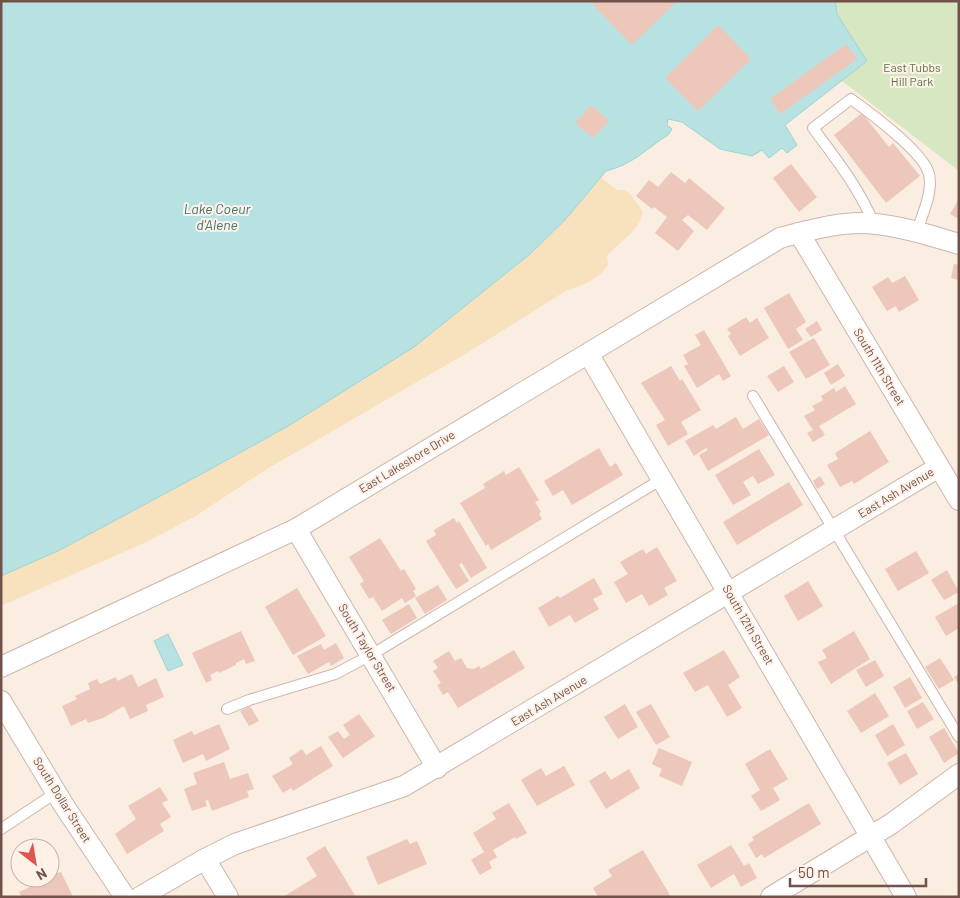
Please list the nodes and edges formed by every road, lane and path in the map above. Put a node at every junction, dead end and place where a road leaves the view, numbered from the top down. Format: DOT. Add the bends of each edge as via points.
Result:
graph roads {
  1 [pos="874,224"];
  2 [pos="917,231"];
  3 [pos="799,233"];
  4 [pos="959,244"];
  5 [pos="589,355"];
  6 [pos="753,396"];
  7 [pos="939,467"];
  8 [pos="662,479"];
  9 [pos="959,500"];
  10 [pos="296,529"];
  11 [pos="834,531"];
  12 [pos="730,593"];
  13 [pos="370,655"];
  14 [pos="1,667"];
  15 [pos="1,701"];
  16 [pos="227,709"];
  17 [pos="959,737"];
  18 [pos="437,768"];
  19 [pos="959,774"];
  20 [pos="57,792"];
  21 [pos="1,829"];
  22 [pos="869,838"];
  23 [pos="205,859"];
  24 [pos="125,897"];
  25 [pos="140,897"];
  26 [pos="228,897"];
  27 [pos="771,897"];
  28 [pos="906,897"];
  1 -- 2 [label="street, East Lakeshore Drive"];
  1 -- 2 [label="lane" via="862,196 813,128 851,99 908,147 929,171 930,188"];
  1 -- 3 [label="street, East Lakeshore Drive"];
  2 -- 4 [label="street, East Lakeshore Drive"];
  3 -- 5 [label="street, East Lakeshore Drive" via="780,238"];
  3 -- 7 [label="street, South 11th Street"];
  5 -- 8 [label="street, South 12th Street"];
  5 -- 10 [label="street, East Lakeshore Drive"];
  6 -- 11 [label="lane"];
  7 -- 9 [label="street, South 11th Street"];
  7 -- 11 [label="street, East Ash Avenue"];
  8 -- 12 [label="street, South 12th Street"];
  8 -- 13 [label="lane"];
  10 -- 13 [label="street, South Taylor Street"];
  10 -- 14 [label="street, East Lakeshore Drive"];
  11 -- 12 [label="street, East Ash Avenue"];
  11 -- 17 [label="lane"];
  12 -- 18 [label="street, East Ash Avenue"];
  12 -- 22 [label="street, South 12th Street"];
  13 -- 16 [label="lane" via="336,674"];
  13 -- 18 [label="street, South Taylor Street"];
  15 -- 20 [label="street, South Dollar Street"];
  18 -- 23 [label="street, East Ash Avenue" via="382,795 235,844"];
  19 -- 22 [label="street"];
  20 -- 21 [label="lane"];
  20 -- 24 [label="street, South Dollar Street"];
  22 -- 27 [label="street"];
  22 -- 28 [label="street, South 12th Street"];
  23 -- 25 [label="street, East Ash Avenue"];
  23 -- 26 [label="street"];
}
